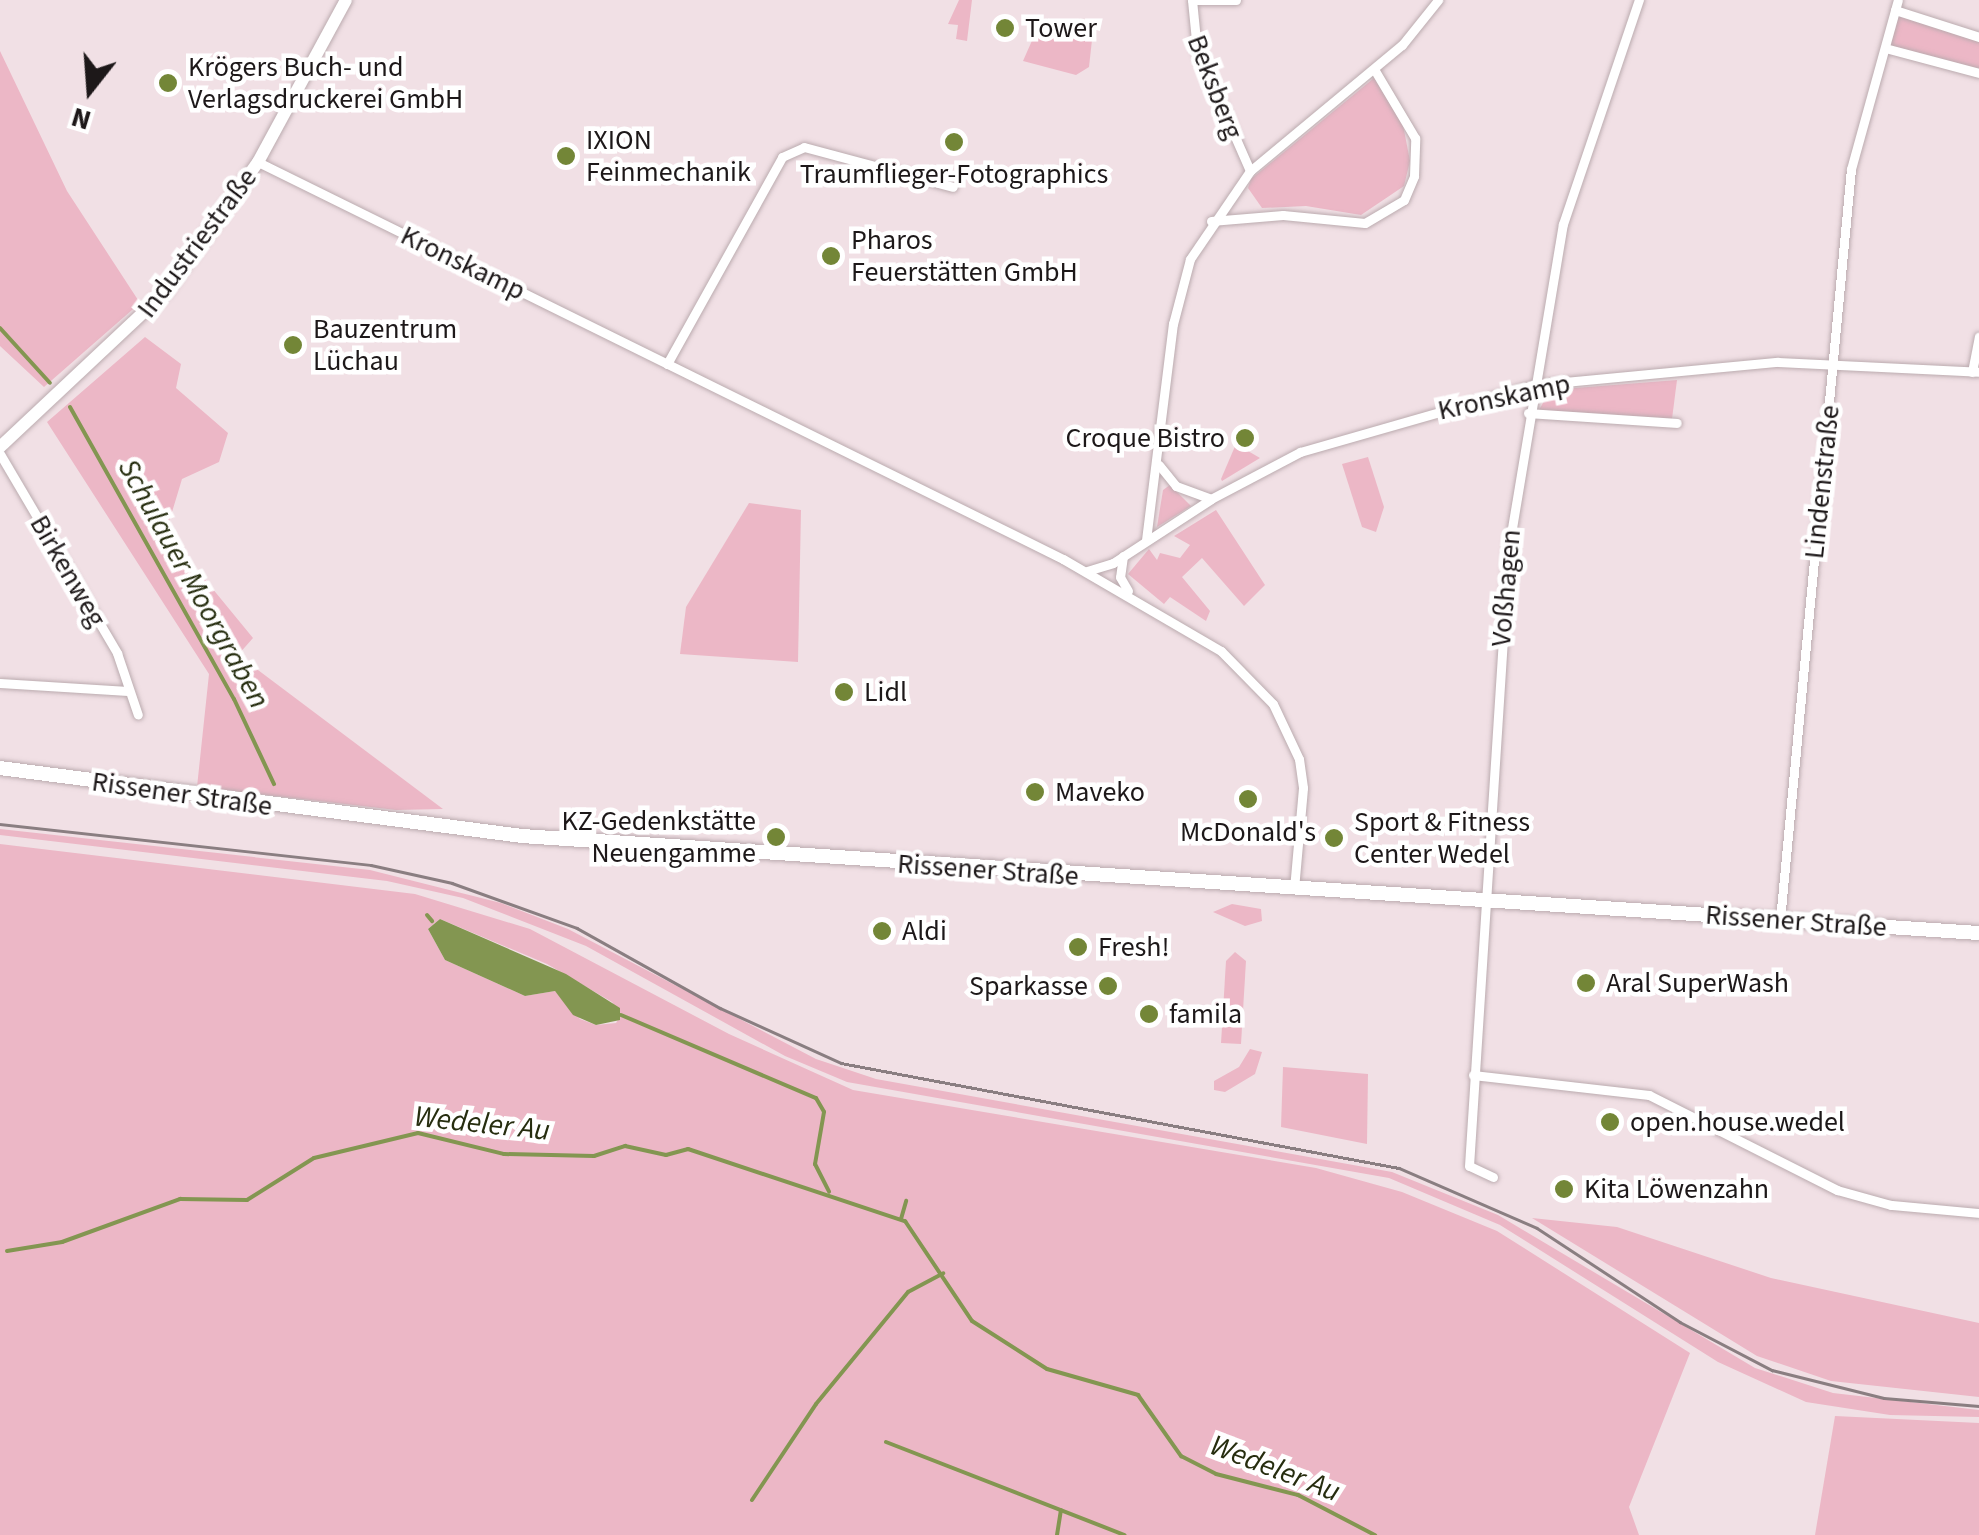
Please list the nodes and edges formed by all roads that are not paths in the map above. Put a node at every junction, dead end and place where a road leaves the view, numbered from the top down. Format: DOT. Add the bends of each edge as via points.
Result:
graph roads {
  1 [pos="346,0"];
  2 [pos="1192,0"];
  3 [pos="1236,0"];
  4 [pos="1438,0"];
  5 [pos="1639,0"];
  6 [pos="1897,5"];
  7 [pos="1979,37"];
  8 [pos="1885,48"];
  9 [pos="1374,69"];
  10 [pos="1979,74"];
  11 [pos="258,162"];
  12 [pos="1250,171"];
  13 [pos="953,187"];
  14 [pos="1211,221"];
  15 [pos="1979,337"];
  16 [pos="1834,362"];
  17 [pos="667,364"];
  18 [pos="1976,372"];
  19 [pos="1533,385"];
  20 [pos="1528,413"];
  21 [pos="1676,423"];
  22 [pos="0,451"];
  23 [pos="1159,465"];
  24 [pos="1210,498"];
  25 [pos="1146,540"];
  26 [pos="1123,556"];
  27 [pos="1087,572"];
  28 [pos="1130,594"];
  29 [pos="0,683"];
  30 [pos="128,691"];
  31 [pos="138,715"];
  32 [pos="0,768"];
  33 [pos="1294,888"];
  34 [pos="1482,900"];
  35 [pos="1780,920"];
  36 [pos="1979,933"];
  37 [pos="1473,1075"];
  38 [pos="1493,1177"];
  39 [pos="1979,1213"];
  1 -- 11 [label="street, Industriestraße"];
  2 -- 3 [label="street"];
  2 -- 12 [label="street, Beksberg" via="1197,50"];
  4 -- 9 [label="street"];
  5 -- 19 [label="street, Voßhagen" via="1563,224"];
  6 -- 7 [label="street, Lindenstraße"];
  6 -- 8 [label="street, Lindenstraße"];
  8 -- 10 [label="street"];
  8 -- 16 [label="street, Lindenstraße" via="1851,169"];
  9 -- 12 [label="street"];
  9 -- 14 [label="street" via="1416,138 1414,176 1404,200 1364,223 1283,215"];
  11 -- 17 [label="street, Kronskamp"];
  11 -- 22 [label="street, Industriestraße" via="150,312"];
  12 -- 14 [label="street"];
  13 -- 17 [label="street" via="804,147 782,157"];
  14 -- 23 [label="street" via="1176,304"];
  15 -- 18 [label="street"];
  16 -- 18 [label="street, Kronskamp"];
  16 -- 19 [label="street, Kronskamp"];
  16 -- 35 [label="street, Lindenstraße"];
  17 -- 27 [label="street, Kronskamp"];
  19 -- 20 [label="street, Voßhagen"];
  19 -- 24 [label="street, Kronskamp" via="1330,441"];
  20 -- 21 [label="street, Kronskamp"];
  20 -- 34 [label="street, Voßhagen" via="1505,583"];
  22 -- 30 [label="street, Birkenweg" via="117,653"];
  23 -- 24 [label="street" via="1176,486"];
  23 -- 25 [label="street"];
  24 -- 25 [label="street, Kronskamp"];
  25 -- 26 [label="street, Kronskamp"];
  26 -- 27 [label="street, Kronskamp"];
  26 -- 28 [label="street" via="1120,578"];
  27 -- 28 [label="street"];
  28 -- 33 [label="street" via="1250,674 1288,730 1303,788"];
  29 -- 30 [label="street"];
  30 -- 31 [label="street, Birkenweg"];
  32 -- 33 [label="main road, Rissener Straße" via="522,836"];
  33 -- 34 [label="main road, Rissener Straße"];
  34 -- 35 [label="main road, Rissener Straße"];
  34 -- 37 [label="street, Voßhagen"];
  35 -- 36 [label="main road, Rissener Straße"];
  37 -- 38 [label="street, Voßhagen" via="1469,1166"];
  37 -- 39 [label="street" via="1649,1095 1837,1190 1891,1206"];
}
